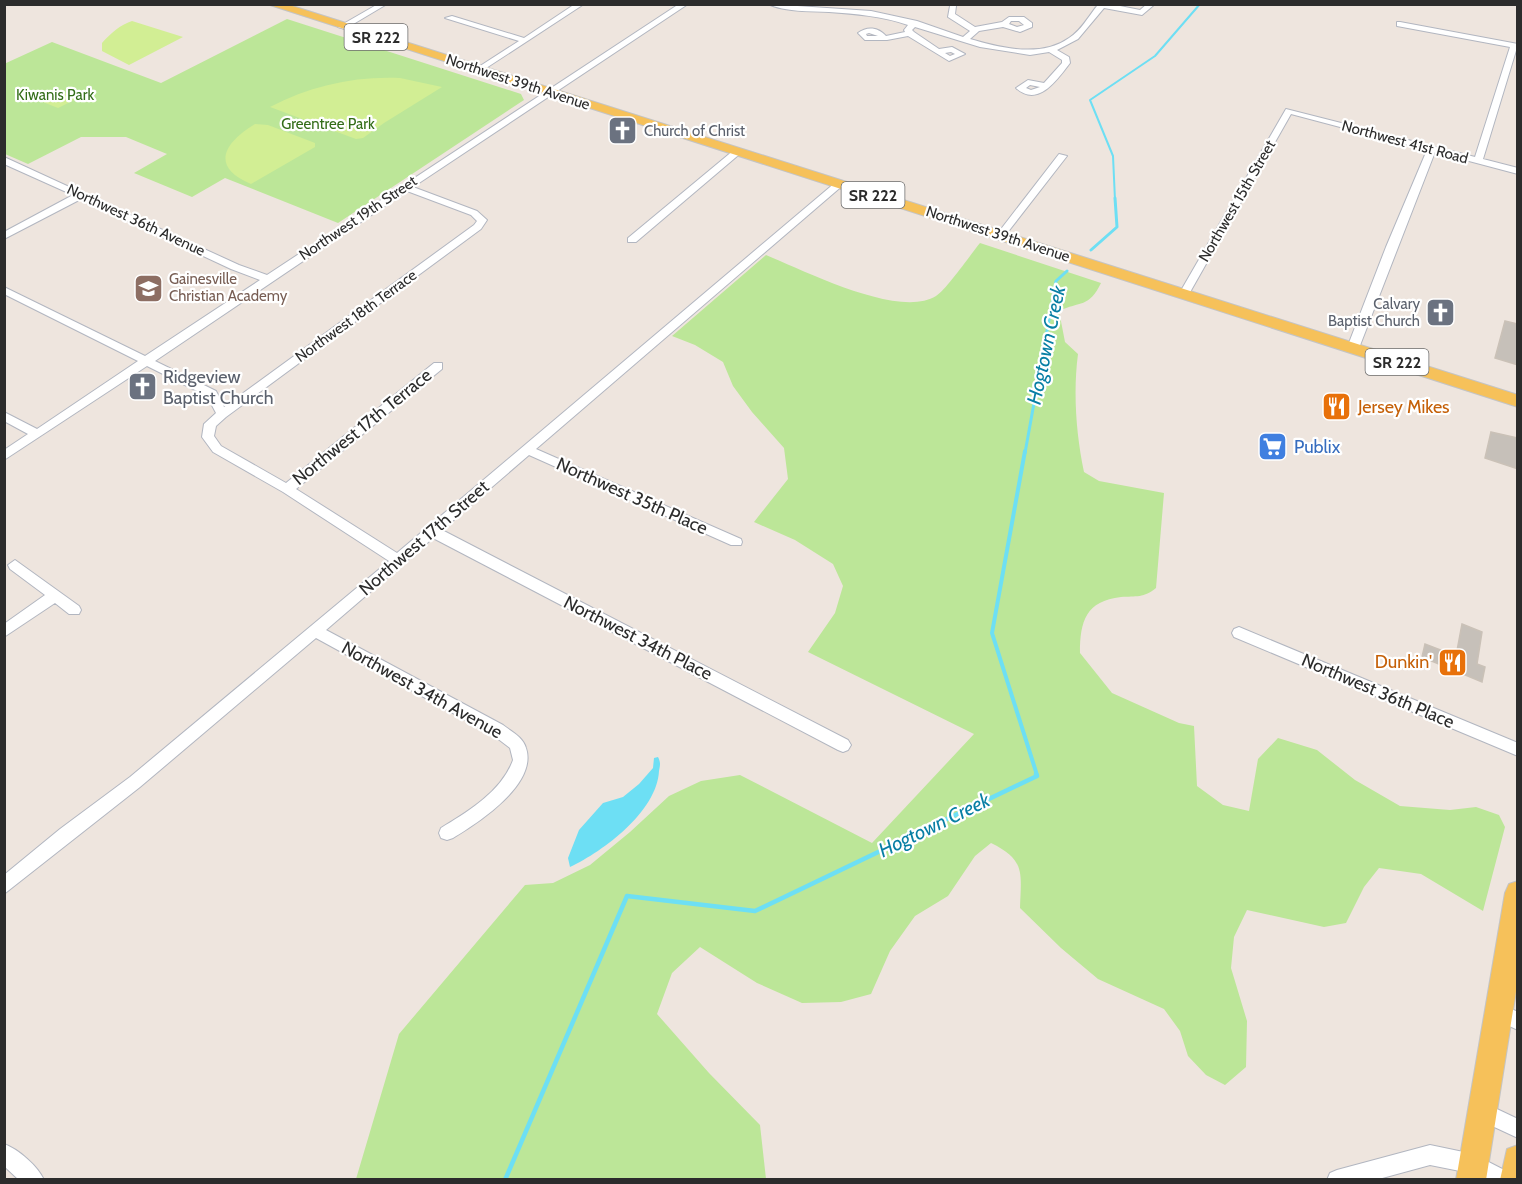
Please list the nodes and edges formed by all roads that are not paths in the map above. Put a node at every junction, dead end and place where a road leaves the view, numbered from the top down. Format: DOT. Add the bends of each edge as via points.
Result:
graph roads {
  1 [pos="272,4"];
  2 [pos="384,4"];
  3 [pos="581,4"];
  4 [pos="685,4"];
  5 [pos="771,4"];
  6 [pos="1152,4"];
  7 [pos="1098,5"];
  8 [pos="851,8"];
  9 [pos="953,8"];
  10 [pos="449,18"];
  11 [pos="914,23"];
  12 [pos="1005,24"];
  13 [pos="1400,24"];
  14 [pos="342,27"];
  15 [pos="975,31"];
  16 [pos="910,33"];
  17 [pos="884,38"];
  18 [pos="964,40"];
  19 [pos="526,41"];
  20 [pos="1516,46"];
  21 [pos="1049,50"];
  22 [pos="937,52"];
  23 [pos="480,70"];
  24 [pos="1046,86"];
  25 [pos="549,92"];
  26 [pos="1292,112"];
  27 [pos="1431,150"];
  28 [pos="737,152"];
  29 [pos="1062,156"];
  30 [pos="4,160"];
  31 [pos="1478,161"];
  32 [pos="1518,171"];
  33 [pos="839,184"];
  34 [pos="405,187"];
  35 [pos="81,195"];
  36 [pos="1001,235"];
  37 [pos="4,236"];
  38 [pos="632,240"];
  39 [pos="267,279"];
  40 [pos="4,290"];
  41 [pos="1184,294"];
  42 [pos="1353,348"];
  43 [pos="144,361"];
  44 [pos="438,366"];
  45 [pos="1518,401"];
  46 [pos="222,414"];
  47 [pos="4,416"];
  48 [pos="37,434"];
  49 [pos="528,450"];
  50 [pos="4,456"];
  51 [pos="286,489"];
  52 [pos="432,531"];
  53 [pos="736,542"];
  54 [pos="398,560"];
  55 [pos="15,565"];
  56 [pos="55,595"];
  57 [pos="74,610"];
  58 [pos="315,631"];
  59 [pos="4,632"];
  60 [pos="1239,633"];
  61 [pos="843,745"];
  62 [pos="1518,750"];
  63 [pos="447,833"];
  64 [pos="4,886"];
  65 [pos="1516,910"];
  66 [pos="1508,1017"];
  67 [pos="1482,1111"];
  68 [pos="1518,1130"];
  69 [pos="4,1154"];
  70 [pos="1518,1160"];
  71 [pos="1472,1172"];
  72 [pos="34,1179"];
  73 [pos="1337,1179"];
  74 [pos="1503,1179"];
  75 [pos="1515,1179"];
  1 -- 14 [label="main road, Northwest 39th Avenue / SR 222"];
  2 -- 14 [label="street"];
  3 -- 19 [label="street"];
  4 -- 25 [label="street, Northwest 19th Street"];
  5 -- 8 [label="street"];
  6 -- 7 [label="street" via="1142,13"];
  7 -- 21 [label="street" via="1074,39"];
  8 -- 11 [label="street"];
  9 -- 15 [label="street" via="951,15"];
  10 -- 19 [label="street"];
  11 -- 16 [label="street"];
  11 -- 18 [label="street"];
  12 -- 15 [label="street"];
  13 -- 20 [label="street"];
  14 -- 23 [label="main road, Northwest 39th Avenue / SR 222"];
  15 -- 18 [label="street"];
  16 -- 17 [label="street"];
  16 -- 22 [label="street"];
  18 -- 21 [label="street" via="1017,51"];
  19 -- 23 [label="street"];
  20 -- 31 [label="street"];
  21 -- 24 [label="street" via="1066,59 1066,63"];
  23 -- 25 [label="main road, Northwest 39th Avenue / SR 222"];
  25 -- 28 [label="main road, Northwest 39th Avenue / SR 222"];
  25 -- 34 [label="street, Northwest 19th Street"];
  26 -- 27 [label="street, Northwest 41st Road"];
  26 -- 41 [label="street, Northwest 15th Street" via="1283,120"];
  27 -- 31 [label="street, Northwest 41st Road"];
  27 -- 42 [label="street"];
  28 -- 33 [label="main road, Northwest 39th Avenue / SR 222"];
  28 -- 38 [label="street"];
  29 -- 36 [label="street"];
  30 -- 35 [label="street, Northwest 36th Avenue"];
  31 -- 32 [label="street, Northwest 41st Road"];
  33 -- 36 [label="main road, Northwest 39th Avenue / SR 222"];
  33 -- 49 [label="street, Northwest 17th Street"];
  34 -- 39 [label="street, Northwest 19th Street"];
  34 -- 46 [label="street, Northwest 18th Terrace" via="474,213 482,220 478,227"];
  35 -- 37 [label="street"];
  35 -- 39 [label="street, Northwest 36th Avenue"];
  36 -- 41 [label="main road, Northwest 39th Avenue / SR 222"];
  39 -- 43 [label="street, Northwest 19th Street"];
  40 -- 43 [label="street"];
  41 -- 42 [label="main road, Northwest 39th Avenue / SR 222"];
  42 -- 45 [label="main road, Northwest 39th Avenue / SR 222"];
  43 -- 46 [label="street" via="212,394"];
  43 -- 48 [label="street, Northwest 19th Street"];
  44 -- 51 [label="street, Northwest 17th Terrace"];
  46 -- 51 [label="street, Northwest 18th Terrace" via="210,424 208,437 217,449"];
  47 -- 48 [label="street"];
  48 -- 50 [label="street, Northwest 19th Street"];
  49 -- 52 [label="street, Northwest 17th Street"];
  49 -- 53 [label="street, Northwest 35th Place"];
  51 -- 54 [label="street"];
  52 -- 54 [label="street, Northwest 17th Street"];
  52 -- 61 [label="street, Northwest 34th Place"];
  54 -- 58 [label="street, Northwest 17th Street"];
  55 -- 56 [label="street"];
  56 -- 57 [label="street"];
  56 -- 59 [label="street"];
  58 -- 63 [label="street, Northwest 34th Avenue" via="514,741 519,750 519,768 485,808"];
  58 -- 64 [label="street, Northwest 17th Street"];
  60 -- 62 [label="street, Northwest 36th Place"];
  65 -- 66 [label="main road"];
  66 -- 67 [label="main road"];
  67 -- 68 [label="street"];
  67 -- 71 [label="main road"];
  69 -- 72 [label="street"];
  70 -- 75 [label="main road"];
  71 -- 73 [label="street" via="1430,1155"];
  71 -- 74 [label="street"];
}
